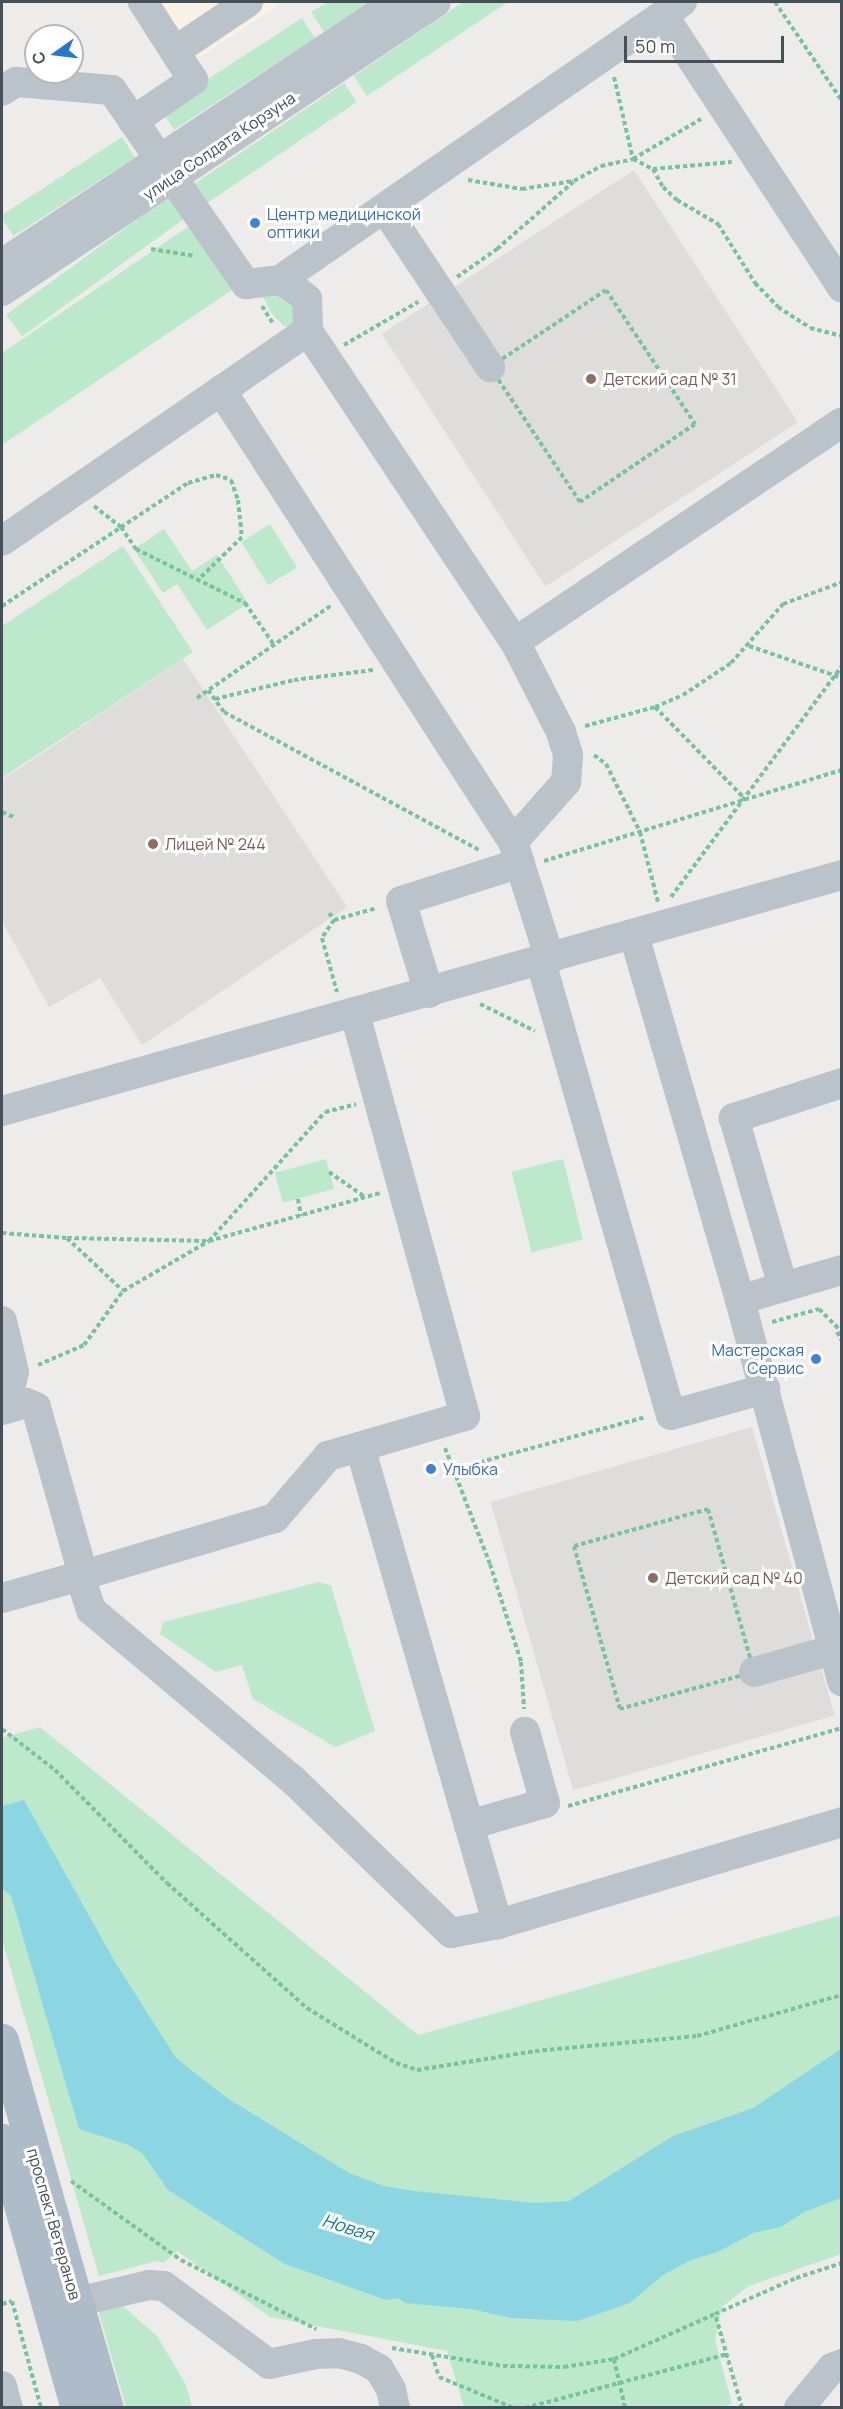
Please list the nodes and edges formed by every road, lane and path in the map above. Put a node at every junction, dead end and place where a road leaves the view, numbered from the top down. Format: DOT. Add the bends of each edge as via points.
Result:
graph roads {
  1 [pos="143,2"];
  2 [pos="248,2"];
  3 [pos="397,2"];
  4 [pos="436,2"];
  5 [pos="775,2"];
  6 [pos="672,8"];
  7 [pos="175,51"];
  8 [pos="608,54"];
  9 [pos="6,78"];
  10 [pos="842,101"];
  11 [pos="724,105"];
  12 [pos="133,121"];
  13 [pos="754,150"];
  14 [pos="633,159"];
  15 [pos="165,168"];
  16 [pos="653,169"];
  17 [pos="440,171"];
  18 [pos="574,181"];
  19 [pos="385,209"];
  20 [pos="151,249"];
  21 [pos="2,264"];
  22 [pos="238,272"];
  23 [pos="280,280"];
  24 [pos="842,287"];
  25 [pos="439,290"];
  26 [pos="2,291"];
  27 [pos="842,336"];
  28 [pos="306,341"];
  29 [pos="490,367"];
  30 [pos="221,390"];
  31 [pos="842,422"];
  32 [pos="74,491"];
  33 [pos="121,527"];
  34 [pos="2,541"];
  35 [pos="198,580"];
  36 [pos="842,582"];
  37 [pos="352,591"];
  38 [pos="2,606"];
  39 [pos="515,642"];
  40 [pos="274,645"];
  41 [pos="749,646"];
  42 [pos="842,666"];
  43 [pos="401,667"];
  44 [pos="836,675"];
  45 [pos="842,678"];
  46 [pos="208,690"];
  47 [pos="197,698"];
  48 [pos="214,699"];
  49 [pos="655,707"];
  50 [pos="561,732"];
  51 [pos="842,770"];
  52 [pos="745,799"];
  53 [pos="2,812"];
  54 [pos="16,818"];
  55 [pos="640,832"];
  56 [pos="508,854"];
  57 [pos="842,875"];
  58 [pos="401,901"];
  59 [pos="329,913"];
  60 [pos="662,919"];
  61 [pos="334,920"];
  62 [pos="634,935"];
  63 [pos="546,961"];
  64 [pos="439,990"];
  65 [pos="349,1014"];
  66 [pos="565,1047"];
  67 [pos="842,1083"];
  68 [pos="364,1101"];
  69 [pos="2,1111"];
  70 [pos="329,1172"];
  71 [pos="402,1187"];
  72 [pos="365,1198"];
  73 [pos="297,1199"];
  74 [pos="301,1216"];
  75 [pos="2,1233"];
  76 [pos="67,1238"];
  77 [pos="209,1241"];
  78 [pos="842,1270"];
  79 [pos="783,1287"];
  80 [pos="123,1291"];
  81 [pos="740,1300"];
  82 [pos="2,1321"];
  83 [pos="748,1328"];
  84 [pos="839,1332"];
  85 [pos="842,1341"];
  86 [pos="14,1372"];
  87 [pos="765,1389"];
  88 [pos="3,1410"];
  89 [pos="671,1415"];
  90 [pos="360,1447"];
  91 [pos="80,1576"];
  92 [pos="2,1598"];
  93 [pos="832,1650"];
  94 [pos="754,1672"];
  95 [pos="842,1682"];
  96 [pos="842,1728"];
  97 [pos="2,1729"];
  98 [pos="525,1732"];
  99 [pos="545,1803"];
  100 [pos="842,1822"];
  101 [pos="469,1826"];
  102 [pos="498,1924"];
  103 [pos="842,1995"];
  104 [pos="2,2040"];
  105 [pos="2,2140"];
  106 [pos="63,2175"];
  107 [pos="842,2263"];
  108 [pos="76,2302"];
  109 [pos="2,2304"];
  110 [pos="715,2314"];
  111 [pos="323,2332"];
  112 [pos="388,2347"];
  113 [pos="728,2354"];
  114 [pos="432,2355"];
  115 [pos="614,2359"];
  116 [pos="842,2364"];
  117 [pos="620,2383"];
  118 [pos="2,2386"];
  119 [pos="8,2408"];
  120 [pos="41,2408"];
  121 [pos="77,2408"];
  122 [pos="107,2408"];
  123 [pos="395,2408"];
  124 [pos="514,2408"];
  125 [pos="525,2408"];
  126 [pos="625,2408"];
  127 [pos="742,2408"];
  128 [pos="799,2408"];
  1 -- 7 [label="street"];
  2 -- 7 [label="street"];
  3 -- 15 [label="street, улица Солдата Корзуна"];
  4 -- 15 [label="street, улица Солдата Корзуна"];
  5 -- 10 [label="path"];
  6 -- 8 [label="street"];
  6 -- 11 [label="street"];
  7 -- 12 [label="street" via="193,80"];
  8 -- 14 [label="path"];
  8 -- 17 [label="street"];
  9 -- 12 [label="street" via="112,90"];
  11 -- 13 [label="street"];
  11 -- 14 [label="path"];
  12 -- 15 [label="street"];
  13 -- 16 [label="path" via="727,165"];
  13 -- 24 [label="street"];
  14 -- 16 [label="path"];
  14 -- 18 [label="path" via="601,166"];
  15 -- 21 [label="street, улица Солдата Корзуна"];
  15 -- 22 [label="street"];
  15 -- 26 [label="street, улица Солдата Корзуна"];
  16 -- 27 [label="path" via="663,187 677,200 718,224 755,283 778,307 810,328"];
  17 -- 18 [label="path" via="522,189"];
  17 -- 19 [label="street"];
  18 -- 25 [label="path" via="497,249"];
  19 -- 23 [label="street"];
  19 -- 25 [label="street"];
  20 -- 22 [label="path"];
  22 -- 23 [label="street"];
  22 -- 28 [label="path"];
  23 -- 28 [label="street" via="307,299"];
  25 -- 28 [label="path" via="351,342"];
  25 -- 29 [label="street"];
  28 -- 30 [label="street"];
  28 -- 39 [label="street"];
  29 -- 29 [label="path" via="579,501 696,424 606,290"];
  30 -- 32 [label="street"];
  30 -- 37 [label="street"];
  31 -- 39 [label="street"];
  32 -- 33 [label="path"];
  32 -- 34 [label="street"];
  33 -- 35 [label="path" via="136,549"];
  33 -- 35 [label="path" via="188,483 216,475 231,480 238,500 242,537"];
  33 -- 38 [label="path"];
  35 -- 40 [label="path" via="245,603"];
  36 -- 41 [label="path" via="783,604 765,621"];
  37 -- 40 [label="path"];
  37 -- 43 [label="street"];
  39 -- 50 [label="street"];
  40 -- 46 [label="path"];
  41 -- 44 [label="path"];
  41 -- 49 [label="path" via="693,688"];
  42 -- 44 [label="path"];
  43 -- 48 [label="path" via="294,680"];
  43 -- 56 [label="street"];
  44 -- 45 [label="path"];
  44 -- 52 [label="path"];
  46 -- 47 [label="path"];
  46 -- 48 [label="path"];
  48 -- 56 [label="path" via="224,712"];
  49 -- 50 [label="path"];
  49 -- 52 [label="path"];
  50 -- 55 [label="path" via="606,764"];
  50 -- 56 [label="street" via="568,755 566,782"];
  51 -- 52 [label="path"];
  52 -- 55 [label="path"];
  52 -- 60 [label="path"];
  53 -- 54 [label="path"];
  55 -- 56 [label="path" via="529,865"];
  55 -- 60 [label="path"];
  56 -- 58 [label="street"];
  56 -- 63 [label="street"];
  57 -- 60 [label="street"];
  58 -- 61 [label="path"];
  58 -- 64 [label="street"];
  59 -- 61 [label="path"];
  60 -- 62 [label="street"];
  61 -- 65 [label="path" via="322,938"];
  62 -- 63 [label="street"];
  62 -- 81 [label="street"];
  63 -- 64 [label="street"];
  63 -- 66 [label="street"];
  64 -- 65 [label="street"];
  64 -- 66 [label="path"];
  65 -- 69 [label="street"];
  65 -- 71 [label="street"];
  66 -- 89 [label="street"];
  67 -- 79 [label="street" via="734,1118"];
  68 -- 77 [label="path" via="325,1112"];
  70 -- 72 [label="path"];
  71 -- 72 [label="path"];
  71 -- 90 [label="street" via="465,1416"];
  72 -- 74 [label="path"];
  73 -- 74 [label="path"];
  74 -- 77 [label="path"];
  75 -- 76 [label="path"];
  76 -- 77 [label="path"];
  76 -- 80 [label="path"];
  77 -- 80 [label="path"];
  78 -- 79 [label="street"];
  79 -- 81 [label="street"];
  80 -- 86 [label="path" via="84,1345 53,1361"];
  81 -- 83 [label="street"];
  82 -- 86 [label="street"];
  83 -- 84 [label="path" via="819,1309"];
  83 -- 87 [label="street"];
  84 -- 85 [label="path"];
  86 -- 88 [label="street"];
  87 -- 89 [label="street"];
  87 -- 93 [label="street"];
  88 -- 91 [label="street" via="27,1403 36,1407"];
  89 -- 98 [label="path" via="646,1417 452,1470 490,1563 521,1662"];
  90 -- 91 [label="street" via="328,1456 275,1518"];
  90 -- 101 [label="street"];
  91 -- 92 [label="street"];
  91 -- 102 [label="street" via="91,1611 292,1779 451,1933"];
  93 -- 94 [label="street"];
  93 -- 95 [label="street"];
  94 -- 94 [label="path" via="620,1709 574,1546 708,1509"];
  96 -- 99 [label="path" via="568,1806"];
  97 -- 103 [label="path" via="55,1770 167,1883 307,2008 396,2063 417,2070 535,2051 697,2036"];
  98 -- 99 [label="street"];
  99 -- 101 [label="street"];
  100 -- 102 [label="street"];
  101 -- 102 [label="street"];
  104 -- 108 [label="main road, проспект Ветеранов"];
  105 -- 121 [label="main road, проспект Ветеранов"];
  106 -- 111 [label="path" via="181,2260"];
  107 -- 110 [label="path" via="796,2278"];
  108 -- 122 [label="main road, проспект Ветеранов"];
  108 -- 123 [label="street" via="149,2285 164,2286 269,2364 316,2354 339,2353 361,2359 379,2369 391,2389"];
  109 -- 120 [label="path" via="12,2301"];
  110 -- 113 [label="path"];
  110 -- 115 [label="path"];
  112 -- 114 [label="path"];
  113 -- 117 [label="path"];
  113 -- 127 [label="path"];
  114 -- 115 [label="path" via="503,2366 564,2367"];
  114 -- 124 [label="path" via="439,2377"];
  115 -- 117 [label="path"];
  116 -- 128 [label="street" via="832,2368"];
  117 -- 125 [label="path"];
  117 -- 126 [label="path"];
  118 -- 119 [label="street"];
}
